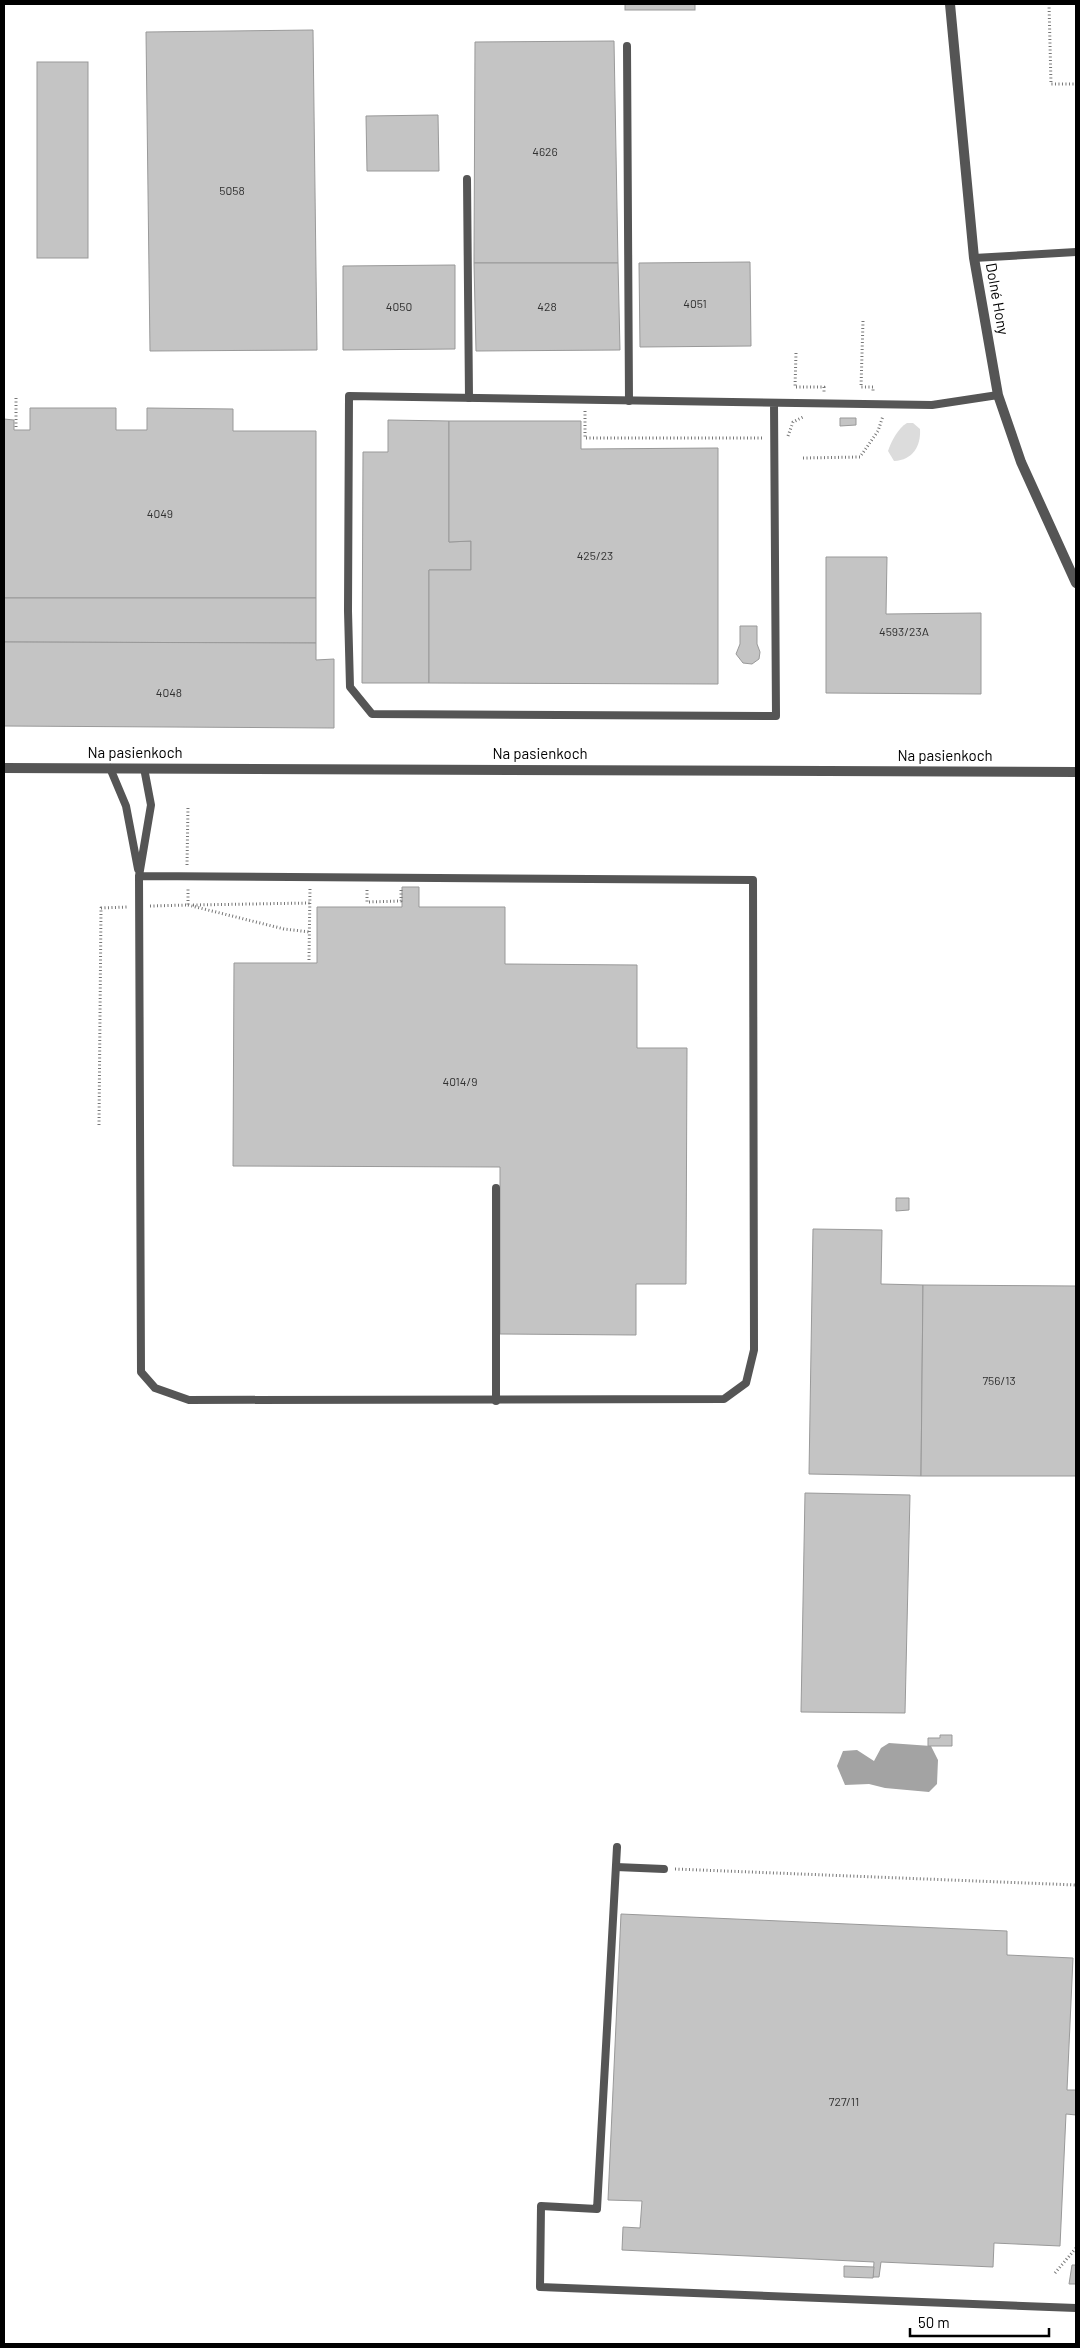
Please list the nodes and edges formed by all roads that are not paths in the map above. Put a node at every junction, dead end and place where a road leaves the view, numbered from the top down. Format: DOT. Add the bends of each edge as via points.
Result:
graph roads {
  1 [pos="950,4"];
  2 [pos="626,46"];
  3 [pos="467,179"];
  4 [pos="1076,252"];
  5 [pos="974,258"];
  6 [pos="998,395"];
  7 [pos="469,398"];
  8 [pos="629,401"];
  9 [pos="774,403"];
  10 [pos="1076,583"];
  11 [pos="4,768"];
  12 [pos="110,768"];
  13 [pos="144,768"];
  14 [pos="1076,772"];
  15 [pos="140,876"];
  16 [pos="496,1188"];
  17 [pos="496,1401"];
  18 [pos="617,1847"];
  19 [pos="616,1867"];
  20 [pos="664,1869"];
  21 [pos="1076,2308"];
  1 -- 5 [label="street, Dolné Hony"];
  2 -- 8 [label="lane"];
  3 -- 7 [label="lane"];
  4 -- 5 [label="lane"];
  5 -- 6 [label="street, Dolné Hony"];
  6 -- 9 [label="lane" via="932,406"];
  6 -- 10 [label="street, Dolné Hony" via="1021,462"];
  7 -- 8 [label="lane"];
  7 -- 9 [label="lane" via="349,396 350,687 372,714 776,716"];
  8 -- 9 [label="lane"];
  11 -- 12 [label="street, Na pasienkoch"];
  12 -- 13 [label="street, Na pasienkoch"];
  12 -- 15 [label="lane" via="126,806"];
  13 -- 14 [label="street, Na pasienkoch"];
  13 -- 15 [label="lane" via="151,806"];
  15 -- 17 [label="lane" via="141,1372 155,1388 189,1400"];
  15 -- 17 [label="lane" via="753,880 754,1350 746,1383 724,1399"];
  16 -- 17 [label="lane"];
  18 -- 19 [label="lane"];
  19 -- 20 [label="lane"];
  19 -- 21 [label="lane" via="597,2209 541,2206 540,2287"];
}
